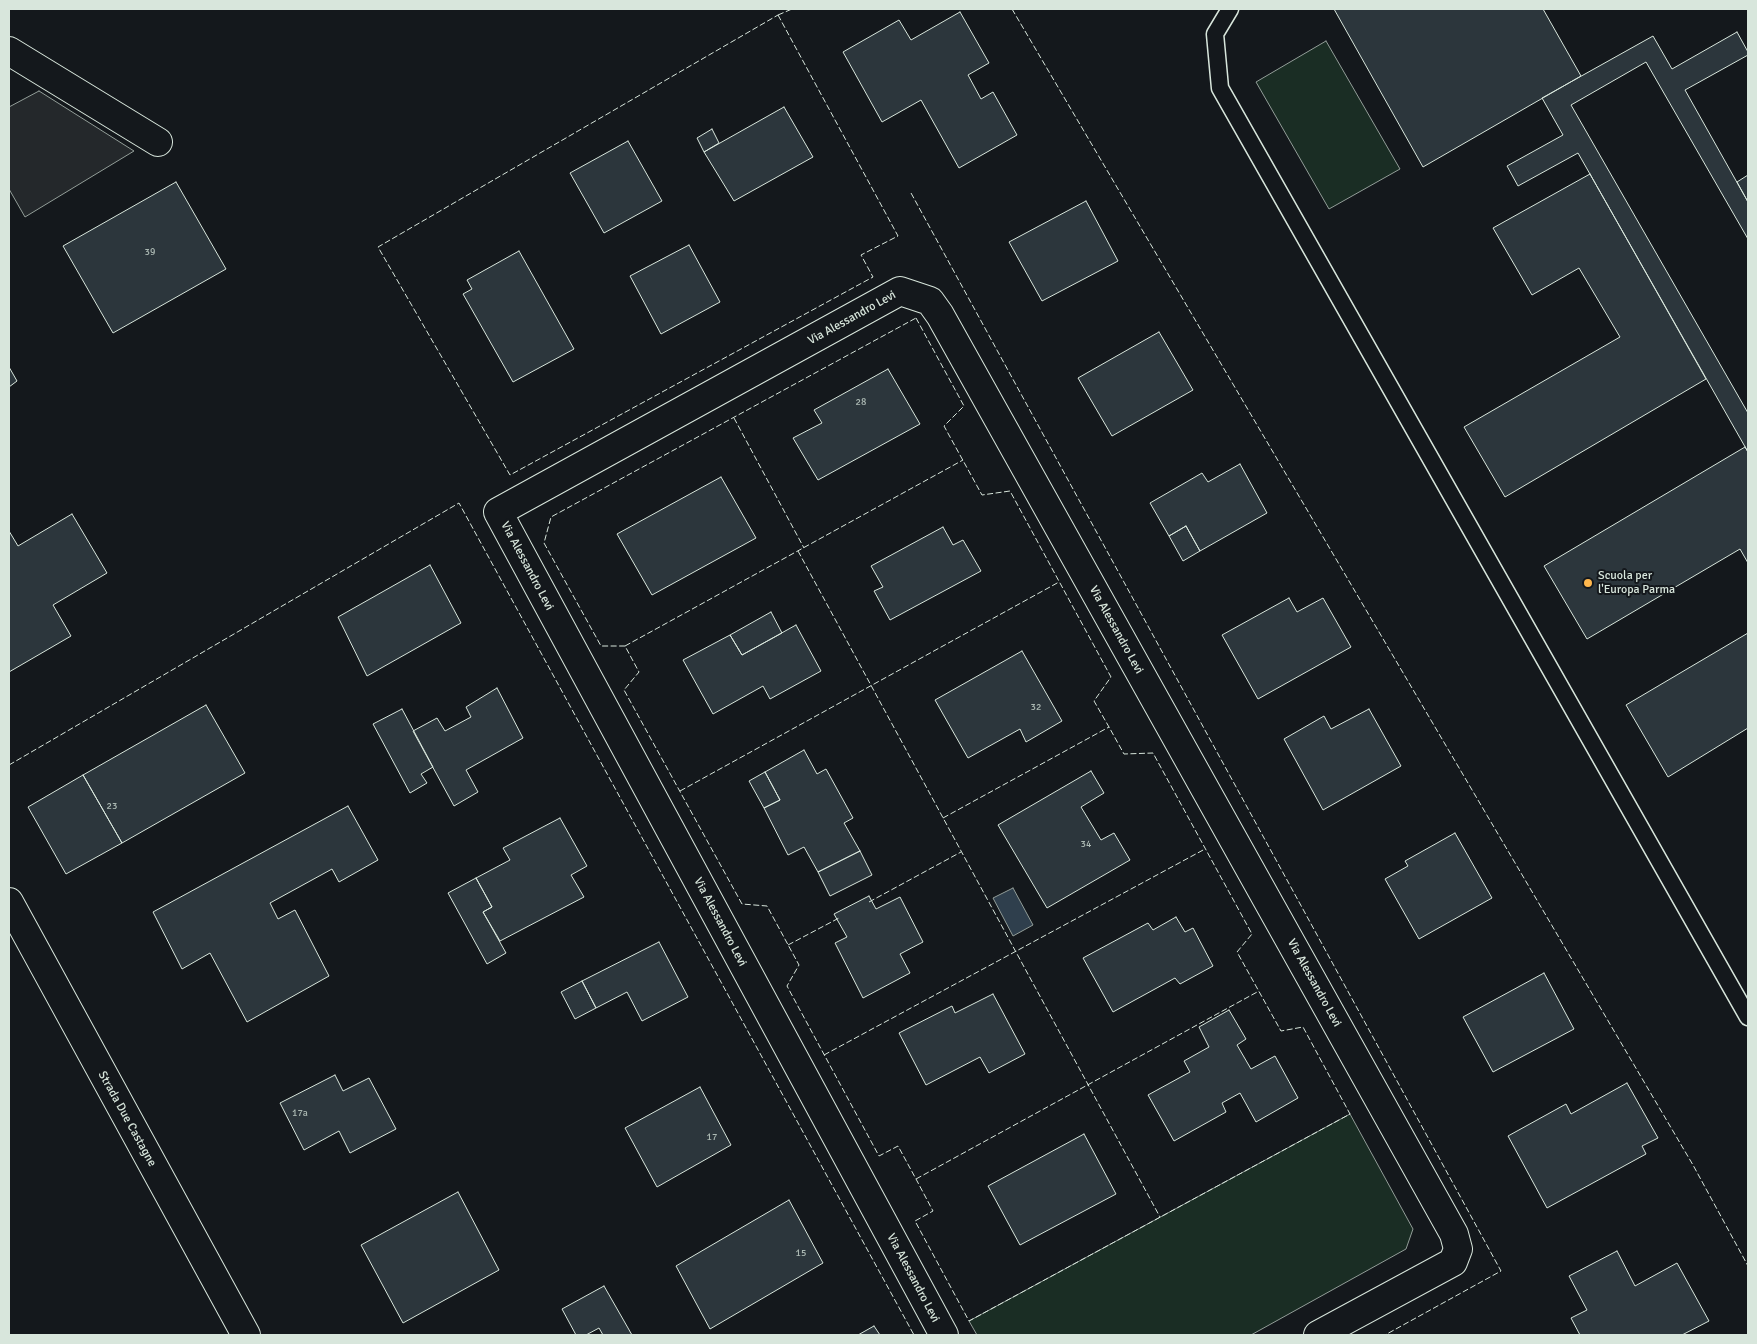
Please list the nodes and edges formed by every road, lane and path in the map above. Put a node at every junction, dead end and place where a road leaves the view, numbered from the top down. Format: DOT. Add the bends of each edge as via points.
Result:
graph roads {
  1 [pos="1230,9"];
  2 [pos="9,51"];
  3 [pos="158,142"];
  4 [pos="9,902"];
  5 [pos="1748,1017"];
  6 [pos="246,1335"];
  7 [pos="944,1335"];
  8 [pos="1318,1335"];
  1 -- 5 [label="lane" via="1215,34 1220,88"];
  2 -- 3 [label="street"];
  4 -- 6 [label="street, Strada Due Castagne"];
  7 -- 8 [label="street, Via Alessandro Levi" via="498,512 900,291 930,301 940,315 1454,1234 1458,1249 1453,1262"];
}
